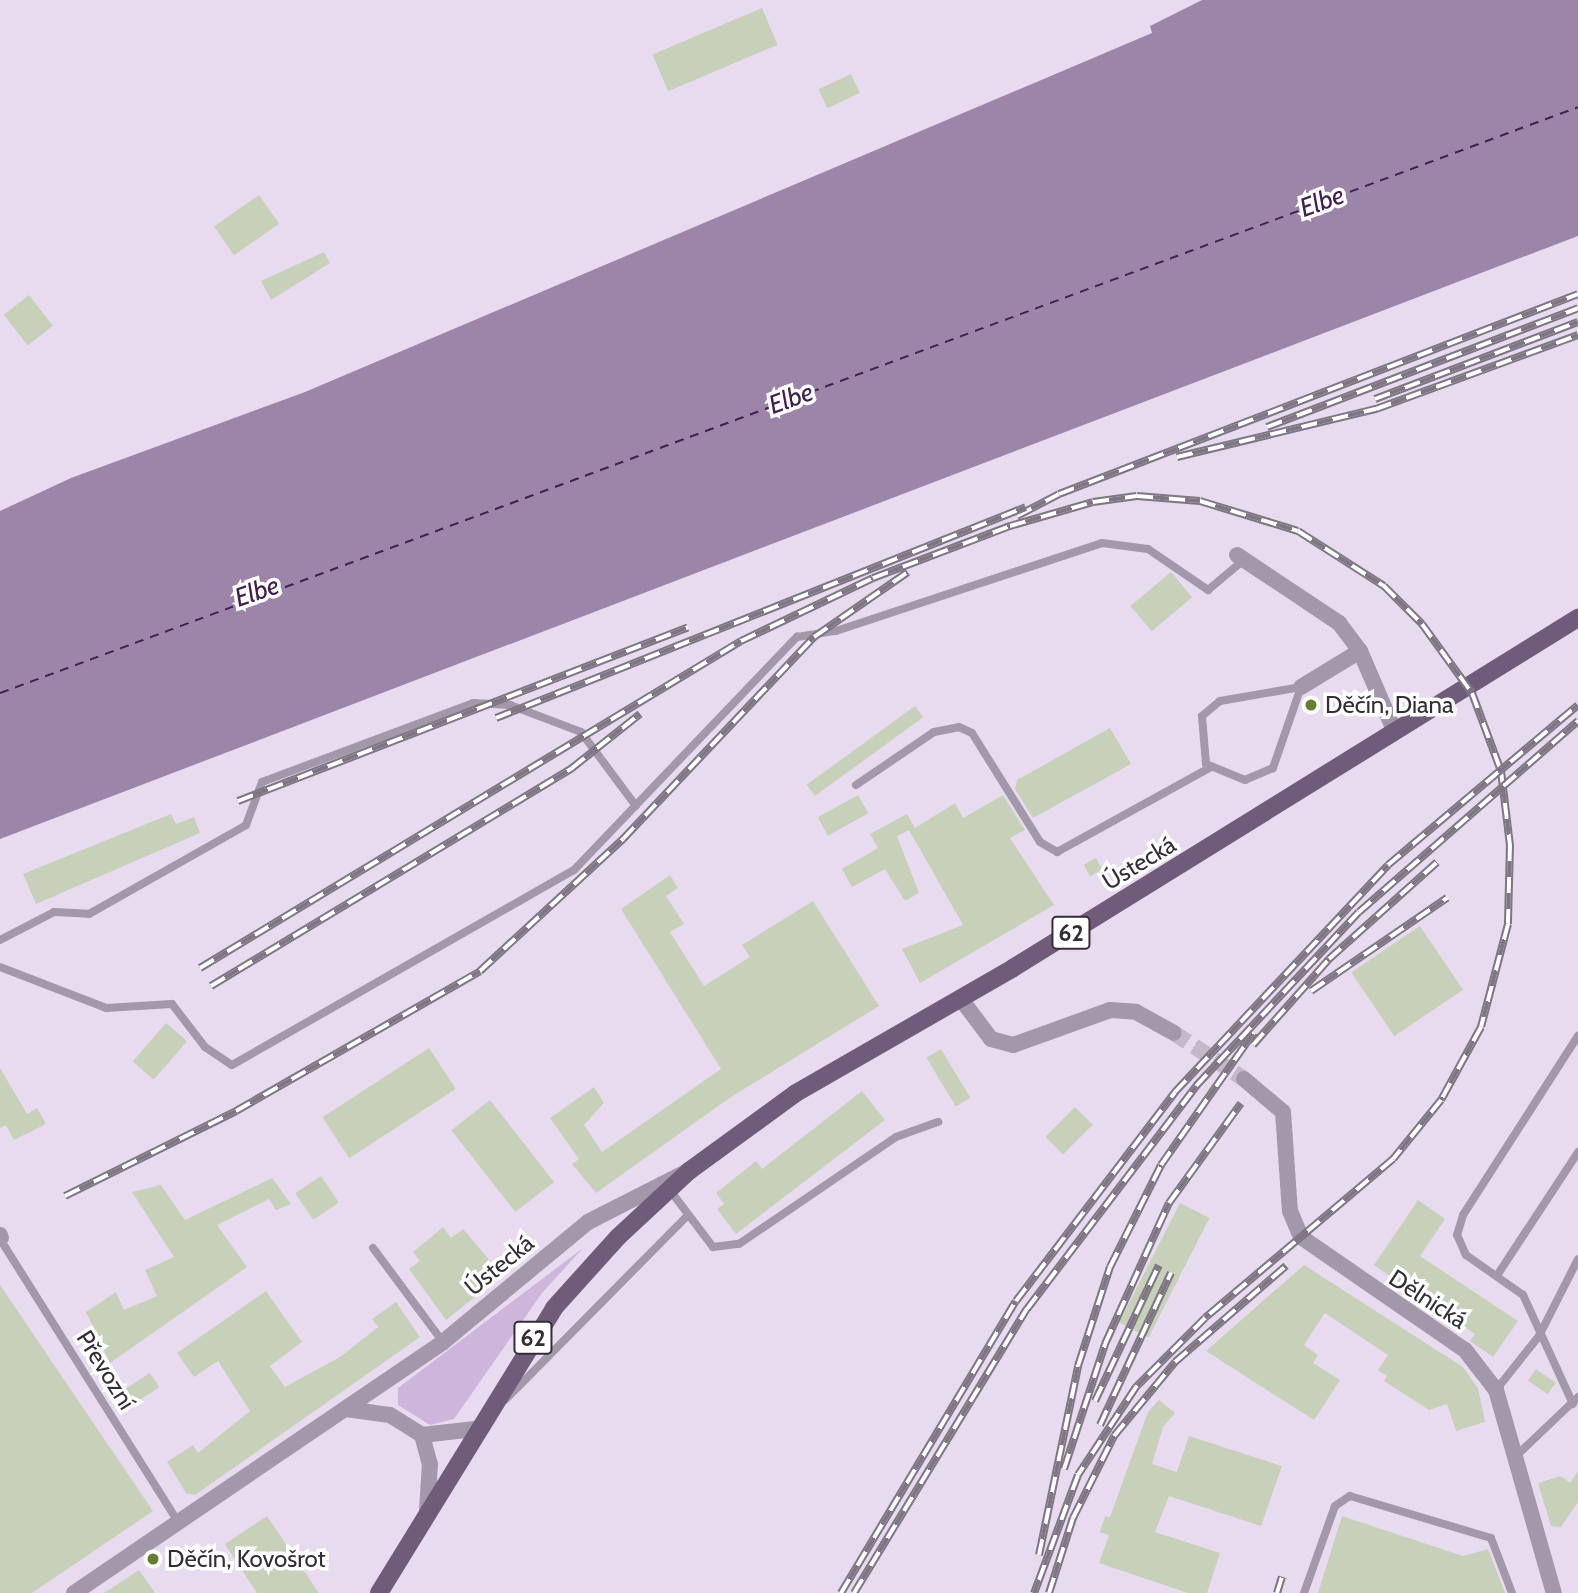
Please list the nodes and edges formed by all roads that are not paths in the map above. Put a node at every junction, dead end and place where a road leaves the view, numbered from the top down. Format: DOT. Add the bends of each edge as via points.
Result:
graph roads {
  1 [pos="1241,557"];
  2 [pos="1578,618"];
  3 [pos="1360,651"];
  4 [pos="1301,687"];
  5 [pos="1394,730"];
  6 [pos="1211,767"];
  7 [pos="856,785"];
  8 [pos="636,806"];
  9 [pos="0,940"];
  10 [pos="0,967"];
  11 [pos="961,999"];
  12 [pos="1174,1033"];
  13 [pos="1578,1036"];
  14 [pos="1244,1079"];
  15 [pos="938,1122"];
  16 [pos="1578,1152"];
  17 [pos="690,1171"];
  18 [pos="669,1189"];
  19 [pos="688,1215"];
  20 [pos="0,1237"];
  21 [pos="373,1248"];
  22 [pos="1578,1259"];
  23 [pos="1498,1274"];
  24 [pos="1539,1336"];
  25 [pos="443,1342"];
  26 [pos="1496,1390"];
  27 [pos="1576,1401"];
  28 [pos="346,1409"];
  29 [pos="475,1429"];
  30 [pos="422,1435"];
  31 [pos="1514,1458"];
  32 [pos="427,1511"];
  33 [pos="179,1523"];
  34 [pos="74,1593"];
  35 [pos="379,1593"];
  36 [pos="1304,1593"];
  37 [pos="1512,1593"];
  38 [pos="1554,1593"];
  1 -- 3 [label="street" via="1323,606"];
  1 -- 8 [label="lane" via="1208,590 1148,549 1102,543 836,631 797,637"];
  2 -- 5 [label="main road, Ústecká / 62"];
  3 -- 4 [label="street"];
  3 -- 5 [label="street"];
  4 -- 6 [label="lane" via="1273,768 1245,780"];
  4 -- 6 [label="lane" via="1240,694 1202,716 1200,743"];
  5 -- 11 [label="main road, Ústecká / 62"];
  6 -- 7 [label="lane" via="1058,852 1040,842 972,733 959,727 934,732"];
  8 -- 9 [label="lane" via="581,732 510,705 473,703 262,782 246,825 89,914 54,912"];
  8 -- 10 [label="lane" via="574,870 232,1065 205,1047 172,1003 106,1009"];
  11 -- 12 [label="street" via="991,1039 1013,1045 1110,1010 1136,1012"];
  11 -- 17 [label="main road, Ústecká / 62" via="796,1093"];
  13 -- 23 [label="lane" via="1459,1225 1466,1255"];
  14 -- 26 [label="street, Dělnická" via="1283,1112 1290,1210 1301,1237 1465,1350"];
  15 -- 19 [label="lane" via="896,1137 739,1244 713,1247"];
  16 -- 23 [label="lane"];
  17 -- 18 [label="main road, Ústecká / 62"];
  17 -- 25 [label="street, Ústecká" via="588,1222"];
  18 -- 19 [label="lane"];
  18 -- 29 [label="main road, Ústecká / 62" via="561,1299"];
  19 -- 29 [label="lane"];
  20 -- 33 [label="lane, Převozní"];
  21 -- 25 [label="lane"];
  22 -- 24 [label="lane"];
  23 -- 24 [label="lane" via="1523,1295"];
  24 -- 26 [label="lane"];
  24 -- 27 [label="lane"];
  25 -- 28 [label="street, Ústecká"];
  26 -- 31 [label="street, Dělnická"];
  27 -- 31 [label="lane"];
  28 -- 30 [label="street" via="390,1415"];
  28 -- 33 [label="street, Ústecká"];
  29 -- 30 [label="street"];
  29 -- 32 [label="main road, Ústecká / 62"];
  30 -- 32 [label="street" via="430,1464"];
  31 -- 38 [label="street, Dělnická"];
  32 -- 35 [label="main road, 62"];
  33 -- 34 [label="street, Ústecká"];
  36 -- 37 [label="lane" via="1335,1506 1350,1496 1491,1538"];
}
